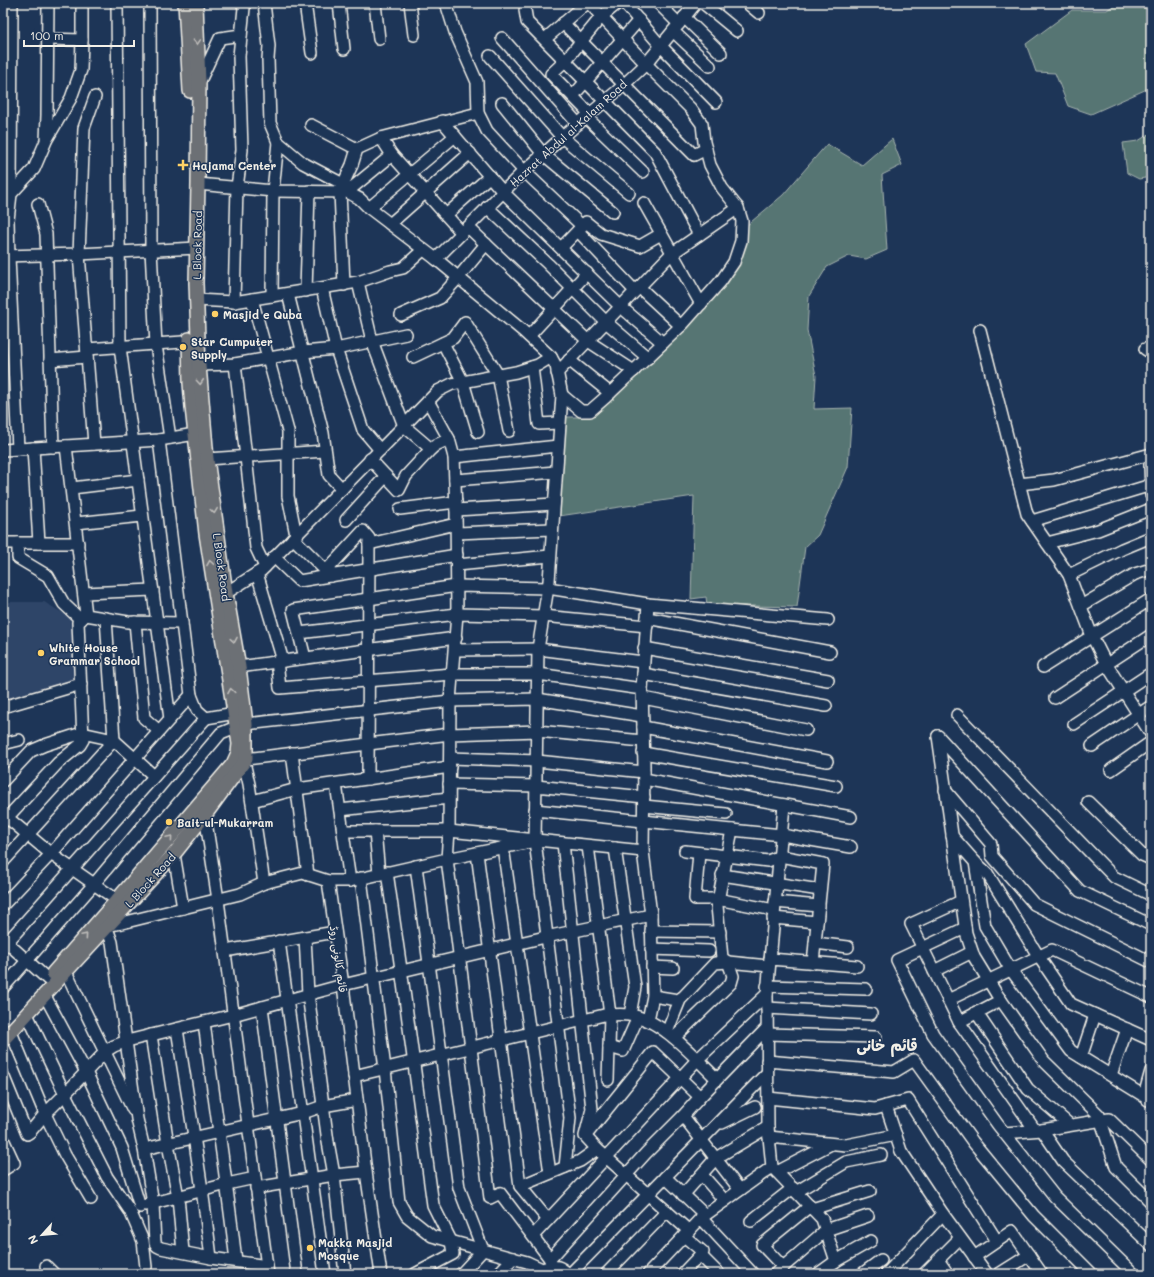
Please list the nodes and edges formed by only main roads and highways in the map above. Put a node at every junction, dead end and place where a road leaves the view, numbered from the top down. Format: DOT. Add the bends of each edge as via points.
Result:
graph roads {
  1 [pos="185,3"];
  2 [pos="196,3"];
  3 [pos="193,248"];
  4 [pos="193,341"];
  5 [pos="241,725"];
  6 [pos="122,904"];
  7 [pos="105,925"];
  8 [pos="48,986"];
  9 [pos="6,1033"];
  1 -- 3 [label="main road, L Block Road" via="191,94"];
  2 -- 3 [label="main road, L Block Road, one-way" via="198,184"];
  3 -- 4 [label="main road, L Block Road"];
  3 -- 4 [label="main road, L Block Road" via="196,300"];
  4 -- 5 [label="main road, L Block Road, one-way" via="199,364 207,459 238,666"];
  5 -- 4 [label="main road, L Block Road, one-way" via="235,713 206,534 190,383"];
  6 -- 5 [label="main road, L Block Road, one-way" via="233,764 238,753"];
  5 -- 6 [label="main road, L Block Road" via="247,744 245,760 174,854"];
  6 -- 7 [label="main road, L Block Road"];
  8 -- 7 [label="main road, L Block Road, one-way"];
  7 -- 8 [label="main road, L Block Road" via="66,972"];
  8 -- 9 [label="main road, L Block Road"];
  8 -- 9 [label="main road, L Block Road" via="28,1014"];
}
